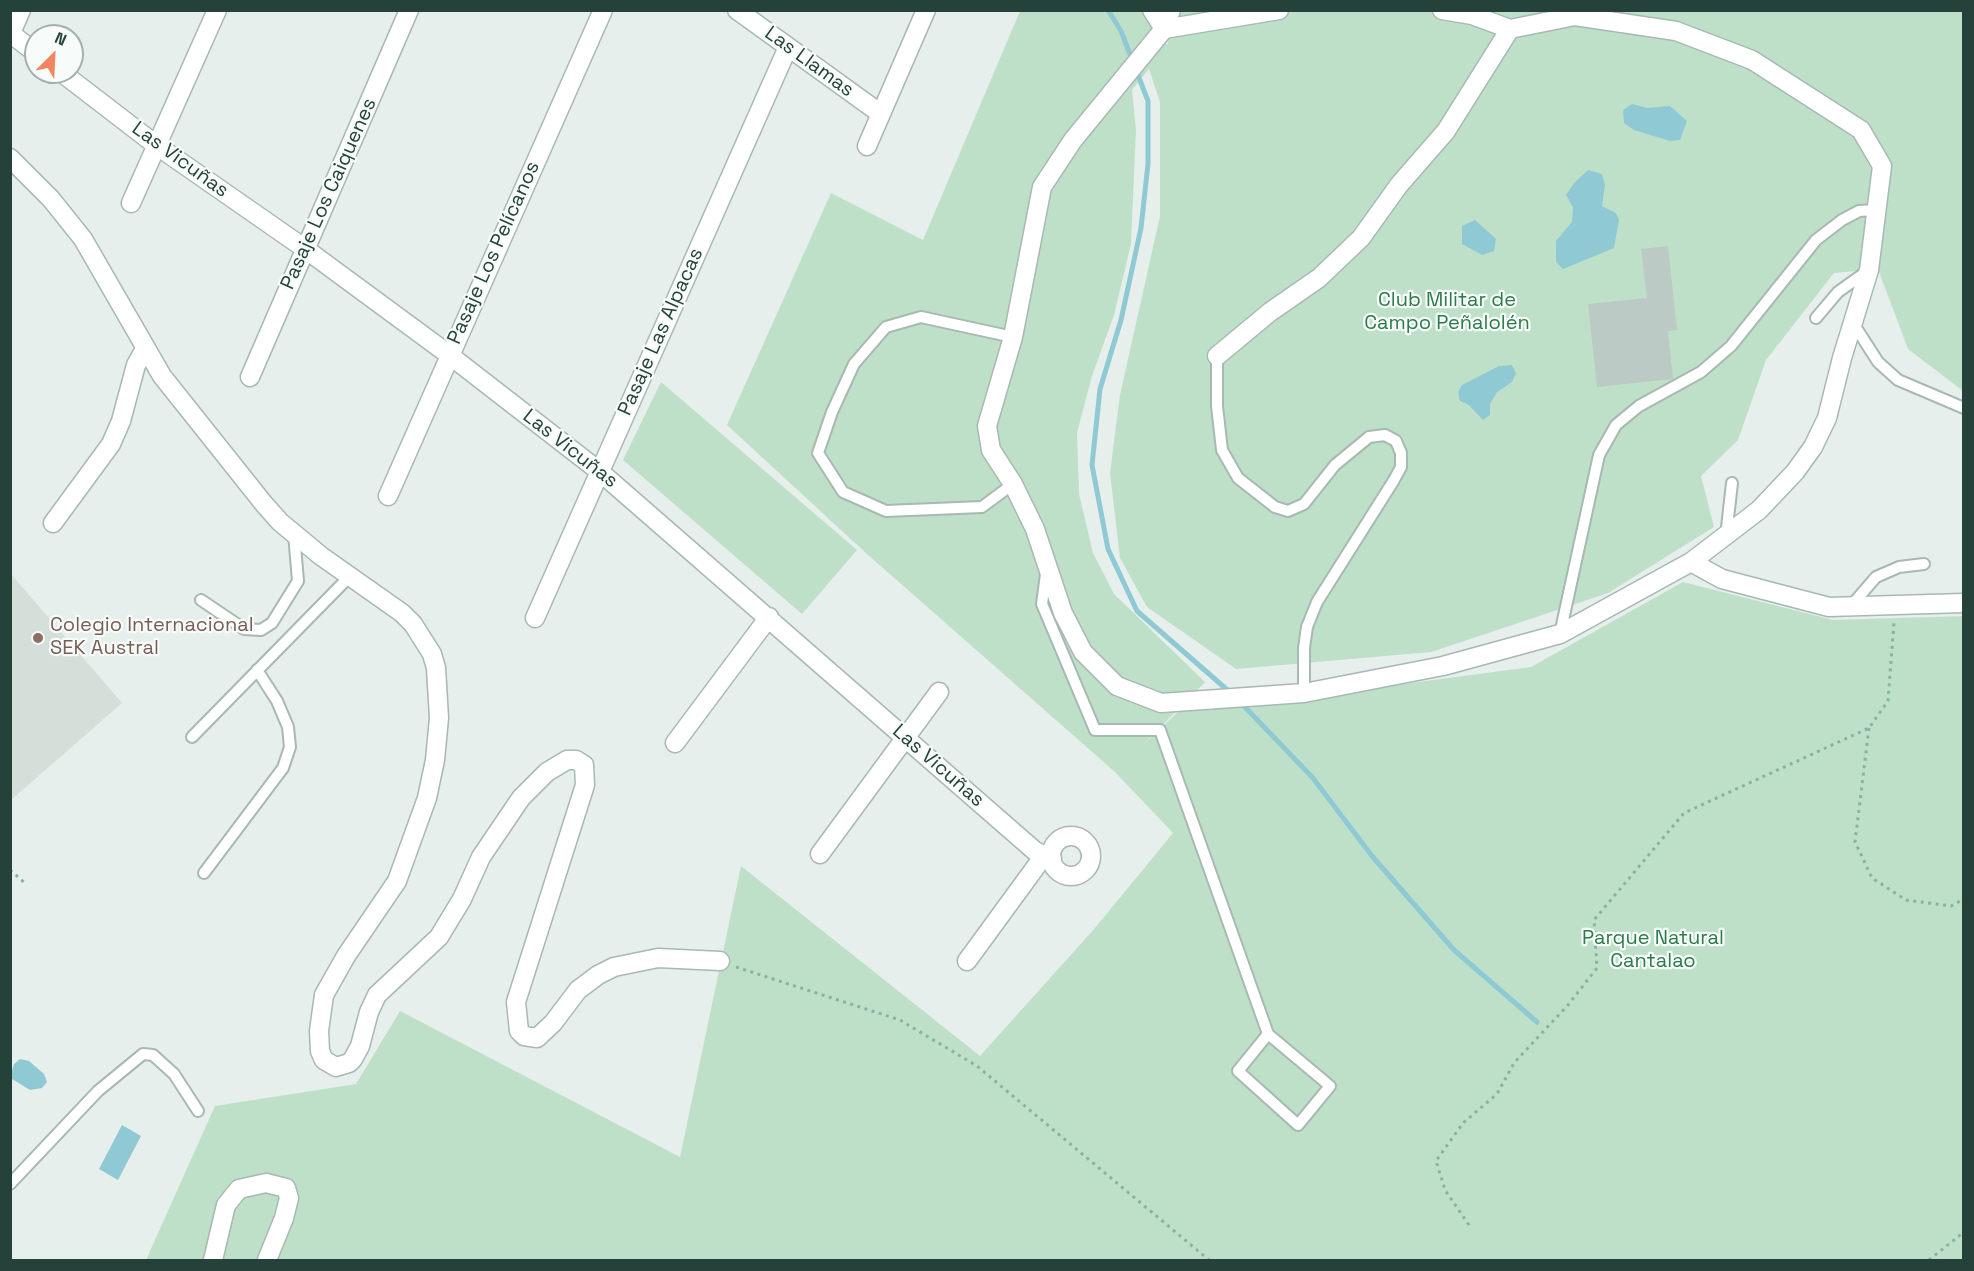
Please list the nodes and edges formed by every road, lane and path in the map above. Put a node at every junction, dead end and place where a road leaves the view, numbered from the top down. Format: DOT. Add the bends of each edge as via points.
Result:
graph roads {
  1 [pos="21,10"];
  2 [pos="217,10"];
  3 [pos="409,10"];
  4 [pos="603,10"];
  5 [pos="737,10"];
  6 [pos="926,10"];
  7 [pos="1152,10"];
  8 [pos="1171,10"];
  9 [pos="1279,10"];
  10 [pos="1442,10"];
  11 [pos="1164,29"];
  12 [pos="1510,30"];
  13 [pos="11,33"];
  14 [pos="24,43"];
  15 [pos="788,47"];
  16 [pos="77,84"];
  17 [pos="880,114"];
  18 [pos="156,145"];
  19 [pos="867,146"];
  20 [pos="10,158"];
  21 [pos="130,203"];
  22 [pos="1876,210"];
  23 [pos="304,248"];
  24 [pos="1869,270"];
  25 [pos="1816,318"];
  26 [pos="1853,323"];
  27 [pos="1013,337"];
  28 [pos="145,349"];
  29 [pos="448,354"];
  30 [pos="1217,356"];
  31 [pos="250,377"];
  32 [pos="1964,408"];
  33 [pos="599,471"];
  34 [pos="1732,483"];
  35 [pos="1013,484"];
  36 [pos="388,496"];
  37 [pos="53,523"];
  38 [pos="294,534"];
  39 [pos="1726,536"];
  40 [pos="1691,562"];
  41 [pos="1924,564"];
  42 [pos="1047,565"];
  43 [pos="349,577"];
  44 [pos="201,600"];
  45 [pos="1964,603"];
  46 [pos="1895,605"];
  47 [pos="1851,606"];
  48 [pos="769,617"];
  49 [pos="535,618"];
  50 [pos="1560,633"];
  51 [pos="257,670"];
  52 [pos="939,692"];
  53 [pos="1304,693"];
  54 [pos="1869,728"];
  55 [pos="192,736"];
  56 [pos="905,738"];
  57 [pos="675,743"];
  58 [pos="820,854"];
  59 [pos="10,870"];
  60 [pos="204,873"];
  61 [pos="26,884"];
  62 [pos="1964,899"];
  63 [pos="720,962"];
  64 [pos="967,962"];
  65 [pos="1268,1034"];
  66 [pos="198,1111"];
  67 [pos="10,1184"];
  68 [pos="1469,1225"];
  69 [pos="1964,1232"];
  70 [pos="213,1260"];
  71 [pos="267,1260"];
  72 [pos="1209,1260"];
  73 [pos="1929,1260"];
  1 -- 13 [label="street"];
  2 -- 18 [label="street"];
  3 -- 23 [label="street, Pasaje Los Caiquenes"];
  4 -- 29 [label="street, Pasaje Los Pelícanos"];
  5 -- 15 [label="street, Las Llamas"];
  6 -- 17 [label="street"];
  7 -- 11 [label="street"];
  8 -- 11 [label="street"];
  9 -- 11 [label="street"];
  10 -- 12 [label="street" via="1473,15"];
  11 -- 27 [label="street" via="1073,140 1042,187"];
  12 -- 22 [label="street" via="1575,16 1676,31 1752,60 1861,130 1882,166"];
  12 -- 30 [label="street" via="1446,131 1399,185 1361,238 1319,278"];
  13 -- 14 [label="street"];
  15 -- 17 [label="street, Las Llamas"];
  15 -- 33 [label="street, Pasaje Las Alpacas"];
  16 -- 18 [label="street, Las Vicuñas"];
  17 -- 19 [label="street"];
  18 -- 21 [label="street"];
  18 -- 23 [label="street, Las Vicuñas"];
  20 -- 28 [label="street" via="51,199 83,239 103,268"];
  22 -- 24 [label="street"];
  22 -- 50 [label="lane" via="1842,220 1816,240 1731,346 1701,372 1640,406 1616,425 1599,455"];
  23 -- 29 [label="street, Las Vicuñas"];
  23 -- 31 [label="street, Pasaje Los Caiquenes"];
  24 -- 25 [label="lane" via="1838,292"];
  24 -- 26 [label="street"];
  26 -- 32 [label="lane" via="1878,362 1898,380"];
  26 -- 39 [label="street" via="1827,418 1813,447 1760,510"];
  27 -- 35 [label="street" via="987,426 991,450"];
  27 -- 35 [label="lane" via="921,317 886,327 854,364 818,453 843,492 886,511 982,507"];
  28 -- 37 [label="street" via="136,365 111,444"];
  28 -- 38 [label="street" via="264,504"];
  29 -- 33 [label="street, Las Vicuñas"];
  29 -- 36 [label="street, Pasaje Los Pelícanos"];
  30 -- 53 [label="lane" via="1222,450 1238,478 1275,507 1288,511 1304,504 1335,465 1369,437 1385,435 1396,441 1401,453 1401,467 1394,480 1317,602 1307,627"];
  33 -- 48 [label="street, Las Vicuñas"];
  33 -- 49 [label="street, Pasaje Las Alpacas"];
  34 -- 39 [label="lane"];
  35 -- 42 [label="street"];
  38 -- 43 [label="street"];
  38 -- 44 [label="lane" via="298,581 272,623 261,630 244,629"];
  39 -- 40 [label="street"];
  40 -- 47 [label="street" via="1722,579 1829,607"];
  40 -- 50 [label="street"];
  41 -- 47 [label="lane" via="1899,567 1876,577"];
  42 -- 53 [label="street" via="1063,613 1083,652 1117,686 1161,703"];
  42 -- 65 [label="lane" via="1042,604 1095,730 1160,730"];
  43 -- 51 [label="lane"];
  43 -- 63 [label="street" via="402,613 424,640 436,668 439,718 427,798 397,881 324,995 319,1031 324,1060 336,1067 350,1064 377,995 439,937 481,857 521,798 547,772 567,760 584,765 585,785 516,1002 519,1031 537,1038 579,990 614,967 658,958"];
  45 -- 46 [label="street"];
  46 -- 47 [label="street"];
  46 -- 54 [label="path" via="1888,701"];
  48 -- 56 [label="street, Las Vicuñas"];
  48 -- 57 [label="street"];
  50 -- 53 [label="street" via="1443,666"];
  51 -- 55 [label="lane"];
  51 -- 60 [label="lane" via="277,701 288,727 290,747 283,768"];
  52 -- 56 [label="street"];
  54 -- 62 [label="path" via="1855,842 1872,878 1906,900 1951,906"];
  54 -- 68 [label="path" via="1684,813 1594,920 1597,968 1514,1063 1497,1094 1463,1123 1436,1161 1445,1190"];
  56 -- 58 [label="street"];
  56 -- 64 [label="street, Las Vicuñas" via="1048,858"];
  59 -- 61 [label="path"];
  63 -- 72 [label="path" via="900,1020 977,1066"];
  65 -- 65 [label="lane" via="1238,1071 1298,1125 1330,1086"];
  66 -- 67 [label="lane" via="174,1074 153,1055 143,1054 98,1090"];
  69 -- 73 [label="path"];
  70 -- 71 [label="street" via="226,1205 239,1189 266,1183 286,1188 289,1198"];
}
